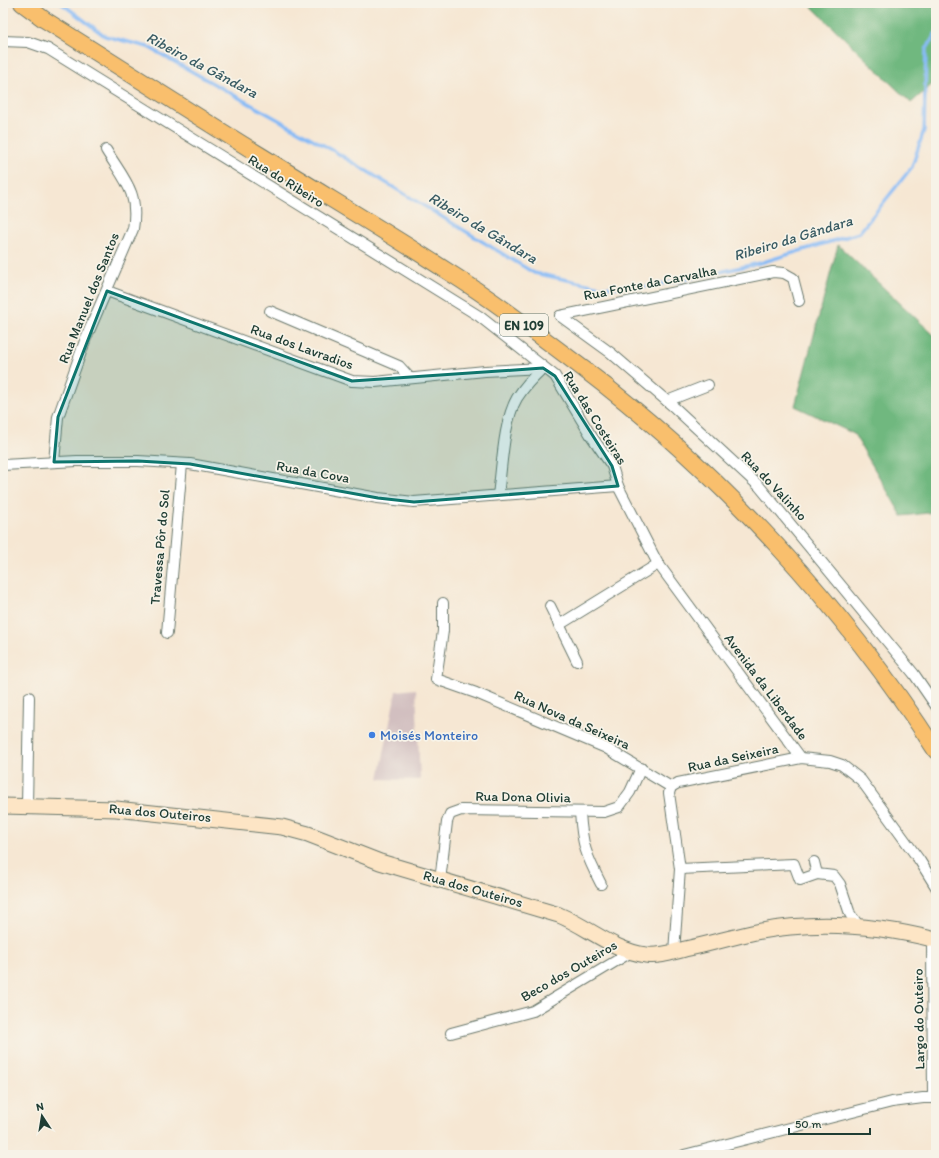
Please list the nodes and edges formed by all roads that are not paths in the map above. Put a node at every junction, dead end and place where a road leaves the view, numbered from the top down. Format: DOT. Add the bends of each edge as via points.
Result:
graph roads {
  1 [pos="22,3"];
  2 [pos="3,41"];
  3 [pos="106,150"];
  4 [pos="108,291"];
  5 [pos="799,301"];
  6 [pos="270,312"];
  7 [pos="560,316"];
  8 [pos="543,368"];
  9 [pos="410,378"];
  10 [pos="708,385"];
  11 [pos="667,401"];
  12 [pos="54,462"];
  13 [pos="182,464"];
  14 [pos="3,465"];
  15 [pos="618,486"];
  16 [pos="498,496"];
  17 [pos="658,564"];
  18 [pos="443,603"];
  19 [pos="550,606"];
  20 [pos="559,625"];
  21 [pos="167,633"];
  22 [pos="577,661"];
  23 [pos="29,697"];
  24 [pos="936,706"];
  25 [pos="936,751"];
  26 [pos="801,758"];
  27 [pos="641,768"];
  28 [pos="671,787"];
  29 [pos="3,806"];
  30 [pos="27,806"];
  31 [pos="580,812"];
  32 [pos="814,862"];
  33 [pos="680,869"];
  34 [pos="817,874"];
  35 [pos="440,881"];
  36 [pos="600,884"];
  37 [pos="936,887"];
  38 [pos="859,926"];
  39 [pos="934,940"];
  40 [pos="631,952"];
  41 [pos="674,952"];
  42 [pos="452,1033"];
  43 [pos="935,1098"];
  44 [pos="684,1155"];
  1 -- 25 [label="main road, EN 109" via="216,128 449,272 587,371 707,474 762,530 846,627 888,681"];
  2 -- 8 [label="street, Rua do Ribeiro" via="28,42 48,49 479,316"];
  3 -- 4 [label="street, Rua Manuel dos Santos" via="133,195 135,213 133,229"];
  4 -- 9 [label="street, Rua dos Lavradios" via="352,381 375,382"];
  4 -- 12 [label="street, Rua Manuel dos Santos" via="86,338 58,417"];
  5 -- 7 [label="street, Rua Fonte da Carvalha" via="793,278 784,273 773,272"];
  6 -- 9 [label="street" via="399,366"];
  7 -- 11 [label="street, Rua do Valinho" via="611,353"];
  8 -- 9 [label="street, Rua dos Lavradios"];
  8 -- 15 [label="street, Rua das Costeiras" via="555,376 612,466"];
  8 -- 16 [label="street" via="516,400 508,426"];
  10 -- 11 [label="street"];
  11 -- 24 [label="street, Rua do Valinho" via="759,486 914,674"];
  12 -- 13 [label="street, Rua da Cova" via="138,460"];
  12 -- 14 [label="street, Rua da Cova"];
  13 -- 16 [label="street, Rua da Cova" via="414,502"];
  13 -- 21 [label="street, Travessa Pôr do Sol"];
  15 -- 16 [label="street, Rua da Cova"];
  15 -- 17 [label="street, Avenida da Liberdade"];
  17 -- 20 [label="street"];
  17 -- 26 [label="street, Avenida da Liberdade"];
  18 -- 27 [label="street, Rua Nova da Seixeira" via="443,631 436,679 476,693 606,748"];
  19 -- 20 [label="street"];
  20 -- 22 [label="street"];
  23 -- 30 [label="street"];
  26 -- 28 [label="street, Rua da Seixeira" via="678,783"];
  26 -- 37 [label="street, Avenida da Liberdade" via="830,761 855,774 911,848"];
  27 -- 28 [label="street, Rua Nova da Seixeira"];
  27 -- 31 [label="street, Rua Dona Olivia" via="630,792 619,807 604,812"];
  28 -- 33 [label="street" via="668,793"];
  29 -- 30 [label="street, Rua dos Outeiros"];
  30 -- 35 [label="street, Rua dos Outeiros" via="143,811 282,827"];
  31 -- 35 [label="street, Rua Dona Olivia" via="454,812 448,817"];
  31 -- 36 [label="street" via="585,852"];
  32 -- 34 [label="street"];
  33 -- 34 [label="street" via="794,864 800,880"];
  33 -- 41 [label="street"];
  34 -- 38 [label="street" via="834,876 840,884 850,914"];
  35 -- 40 [label="street, Rua dos Outeiros" via="559,916"];
  38 -- 39 [label="street, Rua dos Outeiros"];
  38 -- 41 [label="street, Rua dos Outeiros" via="846,924 776,929"];
  39 -- 43 [label="street, Largo do Outeiro"];
  40 -- 41 [label="street, Rua dos Outeiros" via="649,956"];
  40 -- 42 [label="street, Beco dos Outeiros" via="534,1011"];
  43 -- 44 [label="street" via="892,1102"];
}
